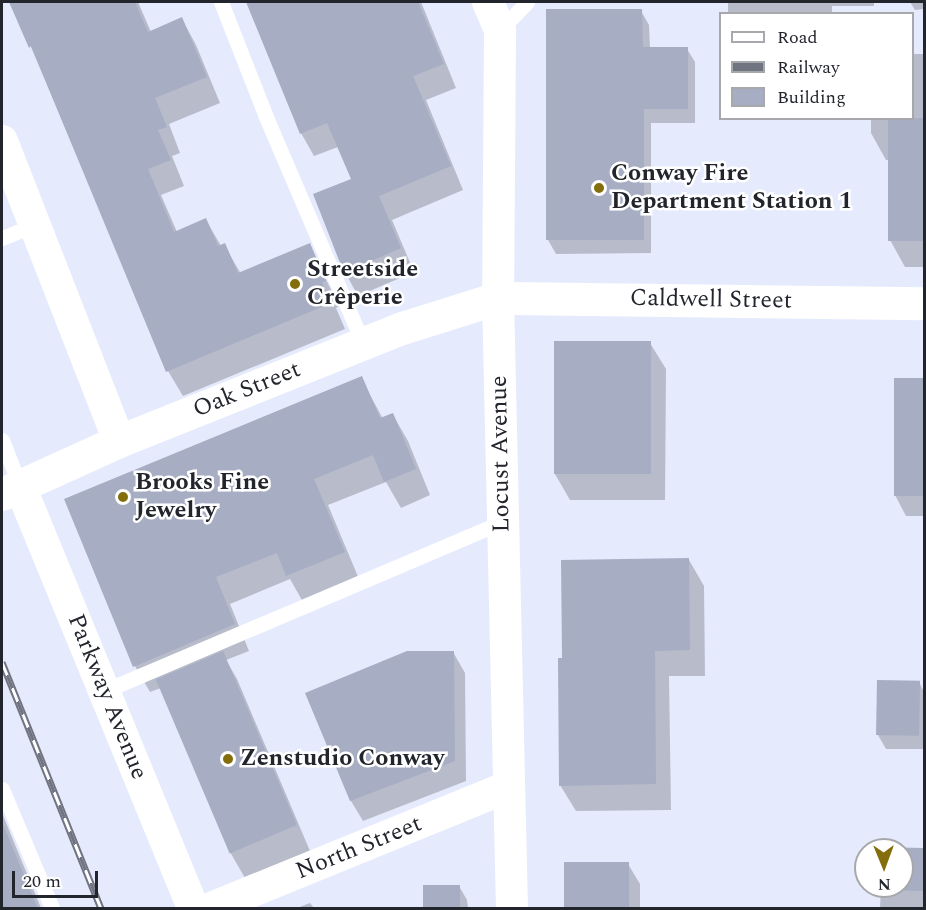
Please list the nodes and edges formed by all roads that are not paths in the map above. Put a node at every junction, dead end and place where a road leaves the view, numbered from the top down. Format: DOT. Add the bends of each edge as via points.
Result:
graph roads {
  1 [pos="221,2"];
  2 [pos="488,2"];
  3 [pos="527,2"];
  4 [pos="500,30"];
  5 [pos="2,141"];
  6 [pos="34,225"];
  7 [pos="2,238"];
  8 [pos="498,298"];
  9 [pos="924,303"];
  10 [pos="363,343"];
  11 [pos="2,440"];
  12 [pos="119,441"];
  13 [pos="11,490"];
  14 [pos="502,522"];
  15 [pos="104,691"];
  16 [pos="507,787"];
  17 [pos="2,789"];
  18 [pos="52,909"];
  19 [pos="193,909"];
  20 [pos="211,909"];
  21 [pos="512,909"];
  1 -- 10 [label="lane"];
  2 -- 4 [label="street, Locust Avenue"];
  3 -- 4 [label="lane"];
  4 -- 8 [label="street, Locust Avenue"];
  5 -- 6 [label="street"];
  6 -- 7 [label="lane"];
  6 -- 12 [label="street"];
  8 -- 9 [label="main road, Caldwell Street"];
  8 -- 10 [label="main road, Oak Street"];
  8 -- 14 [label="street, Locust Avenue"];
  10 -- 12 [label="main road, Oak Street"];
  11 -- 13 [label="lane"];
  12 -- 13 [label="main road, Oak Street"];
  13 -- 15 [label="street, Parkway Avenue"];
  14 -- 15 [label="lane"];
  14 -- 16 [label="street, Locust Avenue"];
  15 -- 19 [label="street, Parkway Avenue"];
  16 -- 20 [label="street, North Street"];
  16 -- 21 [label="street, Locust Avenue"];
  17 -- 18 [label="lane"];
}
